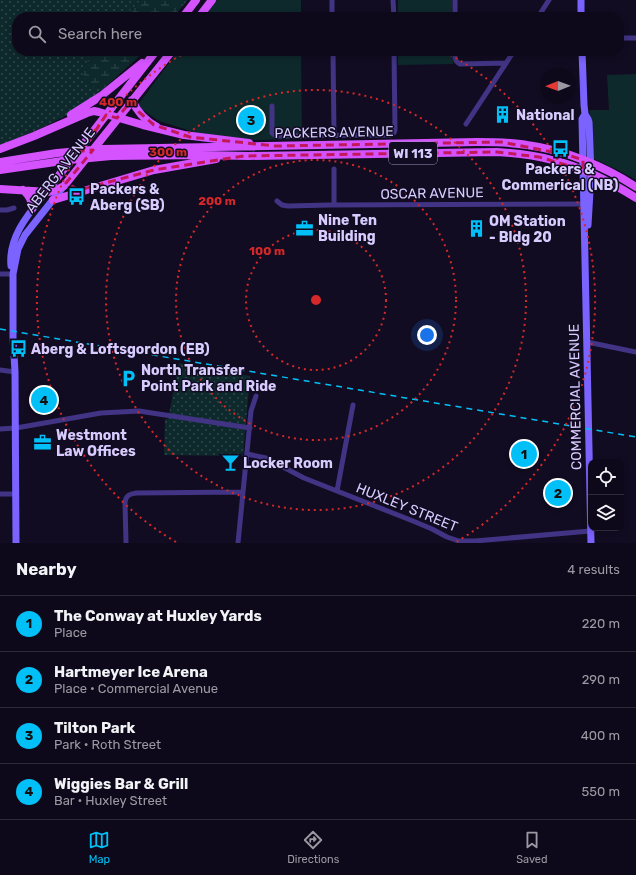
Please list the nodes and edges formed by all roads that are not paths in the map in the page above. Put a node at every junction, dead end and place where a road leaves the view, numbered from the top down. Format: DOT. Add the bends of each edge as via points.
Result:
graph roads {
  1 [pos="196,0"];
  2 [pos="212,0"];
  3 [pos="332,0"];
  4 [pos="393,0"];
  5 [pos="455,0"];
  6 [pos="549,0"];
  7 [pos="581,0"];
  8 [pos="187,12"];
  9 [pos="203,12"];
  10 [pos="332,12"];
  11 [pos="394,12"];
  12 [pos="455,12"];
  13 [pos="541,12"];
  14 [pos="581,12"];
  15 [pos="624,38"];
  16 [pos="636,38"];
  17 [pos="150,56"];
  18 [pos="152,56"];
  19 [pos="168,56"];
  20 [pos="333,56"];
  21 [pos="394,56"];
  22 [pos="455,56"];
  23 [pos="511,56"];
  24 [pos="582,56"];
  25 [pos="506,63"];
  26 [pos="132,100"];
  27 [pos="272,106"];
  28 [pos="584,114"];
  29 [pos="106,115"];
  30 [pos="117,118"];
  31 [pos="466,124"];
  32 [pos="165,130"];
  33 [pos="39,133"];
  34 [pos="92,133"];
  35 [pos="334,136"];
  36 [pos="276,146"];
  37 [pos="0,149"];
  38 [pos="244,156"];
  39 [pos="583,160"];
  40 [pos="0,162"];
  41 [pos="591,163"];
  42 [pos="334,169"];
  43 [pos="0,170"];
  44 [pos="583,170"];
  45 [pos="591,174"];
  46 [pos="65,184"];
  47 [pos="636,187"];
  48 [pos="0,189"];
  49 [pos="23,190"];
  50 [pos="84,191"];
  51 [pos="46,192"];
  52 [pos="636,198"];
  53 [pos="53,200"];
  54 [pos="277,201"];
  55 [pos="586,204"];
  56 [pos="334,205"];
  57 [pos="14,208"];
  58 [pos="32,209"];
  59 [pos="0,210"];
  60 [pos="0,274"];
  61 [pos="13,274"];
  62 [pos="587,342"];
  63 [pos="636,352"];
  64 [pos="0,370"];
  65 [pos="13,372"];
  66 [pos="256,396"];
  67 [pos="353,405"];
  68 [pos="250,428"];
  69 [pos="0,429"];
  70 [pos="13,429"];
  71 [pos="247,454"];
  72 [pos="337,491"];
  73 [pos="243,492"];
  74 [pos="0,494"];
  75 [pos="14,494"];
  76 [pos="589,495"];
  77 [pos="590,531"];
  78 [pos="12,543"];
  79 [pos="16,543"];
  80 [pos="126,543"];
  81 [pos="238,543"];
  82 [pos="590,543"];
  1 -- 8 [label="main road"];
  2 -- 9 [label="main road"];
  3 -- 10 [label="street"];
  4 -- 11 [label="street"];
  5 -- 12 [label="street"];
  6 -- 13 [label="street"];
  7 -- 14 [label="street"];
  15 -- 16 [label="street"];
  17 -- 33 [label="main road" via="101,96"];
  18 -- 29 [label="main road, ABERG AVENUE"];
  19 -- 26 [label="main road, ABERG AVENUE"];
  20 -- 35 [label="street"];
  21 -- 35 [label="street" via="394,133"];
  22 -- 25 [label="street" via="460,64"];
  23 -- 25 [label="street"];
  24 -- 28 [label="street, COMMERCIAL AVENUE"];
  25 -- 31 [label="street"];
  26 -- 30 [label="main road, ABERG AVENUE"];
  26 -- 32 [label="main road" via="145,118"];
  27 -- 35 [label="street" via="272,129 276,136"];
  28 -- 39 [label="street, COMMERCIAL AVENUE"];
  28 -- 41 [label="street, COMMERCIAL AVENUE" via="589,122"];
  29 -- 30 [label="main road"];
  29 -- 33 [label="main road" via="90,112"];
  29 -- 34 [label="main road, ABERG AVENUE"];
  30 -- 32 [label="main road"];
  30 -- 46 [label="main road, ABERG AVENUE"];
  32 -- 36 [label="main road" via="190,136"];
  33 -- 37 [label="main road"];
  34 -- 46 [label="main road" via="90,140 66,172"];
  34 -- 51 [label="main road, ABERG AVENUE"];
  36 -- 39 [label="main road, PACKERS AVENUE / WI 113" via="501,142 548,149"];
  36 -- 40 [label="main road, PACKERS AVENUE / WI 113" via="103,149"];
  38 -- 43 [label="main road, PACKERS AVENUE / WI 113" via="98,157"];
  38 -- 44 [label="main road, PACKERS AVENUE / WI 113" via="497,152 554,160"];
  38 -- 50 [label="main road" via="154,170"];
  39 -- 41 [label="main road, PACKERS AVENUE / WI 113"];
  39 -- 44 [label="street, COMMERCIAL AVENUE"];
  41 -- 45 [label="street, COMMERCIAL AVENUE"];
  41 -- 47 [label="main road, PACKERS AVENUE / WI 113"];
  42 -- 56 [label="street"];
  44 -- 45 [label="main road, PACKERS AVENUE / WI 113"];
  44 -- 55 [label="street, COMMERCIAL AVENUE"];
  45 -- 52 [label="main road, PACKERS AVENUE / WI 113"];
  45 -- 55 [label="street, COMMERCIAL AVENUE"];
  46 -- 50 [label="main road" via="74,190"];
  46 -- 51 [label="main road" via="53,192"];
  46 -- 53 [label="street, ABERG AVENUE"];
  48 -- 49 [label="main road"];
  49 -- 51 [label="main road"];
  49 -- 58 [label="main road" via="31,199"];
  50 -- 53 [label="main road"];
  51 -- 58 [label="street, ABERG AVENUE"];
  53 -- 61 [label="street, ABERG AVENUE" via="25,234 18,249"];
  54 -- 56 [label="street, OSCAR AVENUE" via="288,206"];
  55 -- 56 [label="street, OSCAR AVENUE"];
  55 -- 62 [label="street, COMMERCIAL AVENUE"];
  57 -- 59 [label="street"];
  58 -- 61 [label="street, ABERG AVENUE" via="14,242 11,262"];
  60 -- 61 [label="street"];
  61 -- 65 [label="street, ABERG AVENUE"];
  62 -- 63 [label="street"];
  62 -- 76 [label="street, COMMERCIAL AVENUE"];
  64 -- 65 [label="street"];
  65 -- 70 [label="street, ABERG AVENUE"];
  66 -- 68 [label="street" via="251,411"];
  67 -- 72 [label="street"];
  68 -- 70 [label="street" via="138,411 101,413"];
  68 -- 71 [label="street"];
  69 -- 70 [label="street"];
  70 -- 75 [label="street, ABERG AVENUE"];
  71 -- 72 [label="street, HUXLEY STREET" via="266,458 304,478"];
  71 -- 73 [label="street"];
  72 -- 77 [label="street, HUXLEY STREET" via="459,541"];
  73 -- 80 [label="street" via="128,495 125,502"];
  73 -- 81 [label="street"];
  74 -- 75 [label="street"];
  75 -- 78 [label="street, ABERG AVENUE"];
  75 -- 79 [label="street, ABERG AVENUE"];
  77 -- 82 [label="street, COMMERCIAL AVENUE"];
}
